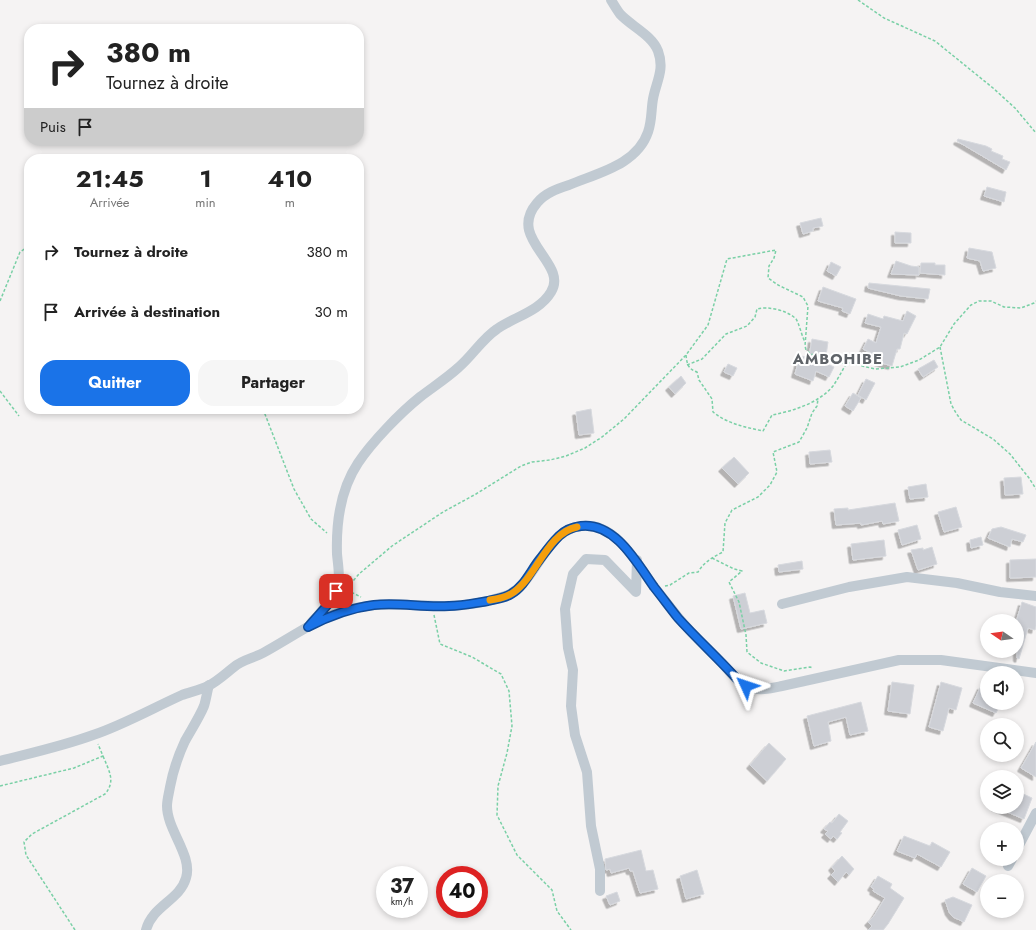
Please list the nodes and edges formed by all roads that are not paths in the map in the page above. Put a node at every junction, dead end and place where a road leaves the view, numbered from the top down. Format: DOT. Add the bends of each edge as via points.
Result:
graph roads {
  1 [pos="611,0"];
  2 [pos="637,560"];
  3 [pos="1036,596"];
  4 [pos="782,604"];
  5 [pos="308,627"];
  6 [pos="1036,673"];
  7 [pos="209,685"];
  8 [pos="0,761"];
  9 [pos="1036,813"];
  10 [pos="1024,836"];
  11 [pos="600,892"];
  12 [pos="146,930"];
  1 -- 5 [label="street" via="659,53 660,74 654,91 645,141 636,152 618,165 550,193 533,208 528,228 555,279 552,292 539,305 510,320 488,336 459,367 417,399 393,422 360,461 349,477 339,513 339,579 336,591 332,600"];
  2 -- 5 [label="street" via="600,528 574,527 560,536 512,594 494,600 449,606 373,605 343,611"];
  2 -- 6 [label="street" via="678,617 737,679 755,689 782,686 899,660 941,660"];
  2 -- 11 [label="street" via="636,592 605,560 586,559 573,574 566,609 568,648 573,670 571,706 575,735 587,772 591,826 600,869"];
  3 -- 4 [label="street" via="907,577 850,587"];
  5 -- 7 [label="street" via="239,663"];
  7 -- 8 [label="street" via="94,735"];
  7 -- 12 [label="street" via="204,705 173,771 167,804 169,822 187,860 186,878 176,894 155,912"];
  9 -- 10 [label="street"];
}
